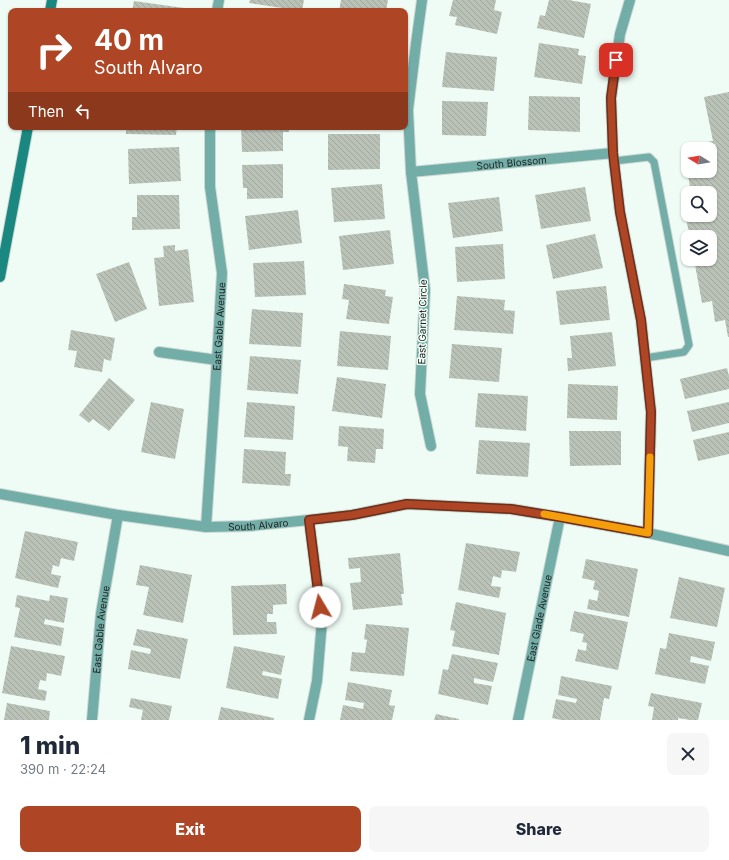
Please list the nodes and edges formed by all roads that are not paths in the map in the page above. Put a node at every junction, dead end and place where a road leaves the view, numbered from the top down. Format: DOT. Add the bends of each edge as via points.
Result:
graph roads {
  1 [pos="422,0"];
  2 [pos="630,0"];
  3 [pos="27,130"];
  4 [pos="210,130"];
  5 [pos="613,157"];
  6 [pos="411,172"];
  7 [pos="0,277"];
  8 [pos="159,352"];
  9 [pos="645,358"];
  10 [pos="217,360"];
  11 [pos="431,446"];
  12 [pos="0,494"];
  13 [pos="118,515"];
  14 [pos="560,517"];
  15 [pos="309,520"];
  16 [pos="206,527"];
  17 [pos="648,533"];
  18 [pos="729,551"];
  19 [pos="92,720"];
  20 [pos="309,720"];
  21 [pos="518,720"];
  1 -- 6 [label="street, East Garnet Circle" via="408,110"];
  2 -- 5 [label="street" via="620,34 611,98"];
  3 -- 7 [label="main road"];
  4 -- 10 [label="street, East Gable Avenue" via="210,187 222,273"];
  5 -- 6 [label="street, South Blossom"];
  5 -- 9 [label="street" via="620,212 641,320"];
  5 -- 9 [label="lane" via="649,157 654,162 689,345 684,352"];
  6 -- 11 [label="street, East Garnet Circle" via="425,290 420,394"];
  8 -- 10 [label="street"];
  9 -- 17 [label="street" via="651,412"];
  10 -- 16 [label="street, East Gable Avenue"];
  12 -- 13 [label="street, South Alvaro"];
  13 -- 16 [label="street, South Alvaro"];
  13 -- 19 [label="street, East Gable Avenue" via="101,612"];
  14 -- 15 [label="street, South Alvaro" via="511,509 407,504"];
  14 -- 17 [label="street, South Alvaro"];
  14 -- 21 [label="street, East Glade Avenue"];
  15 -- 16 [label="street, South Alvaro"];
  15 -- 20 [label="street" via="322,621"];
  17 -- 18 [label="street, South Alvaro"];
}
